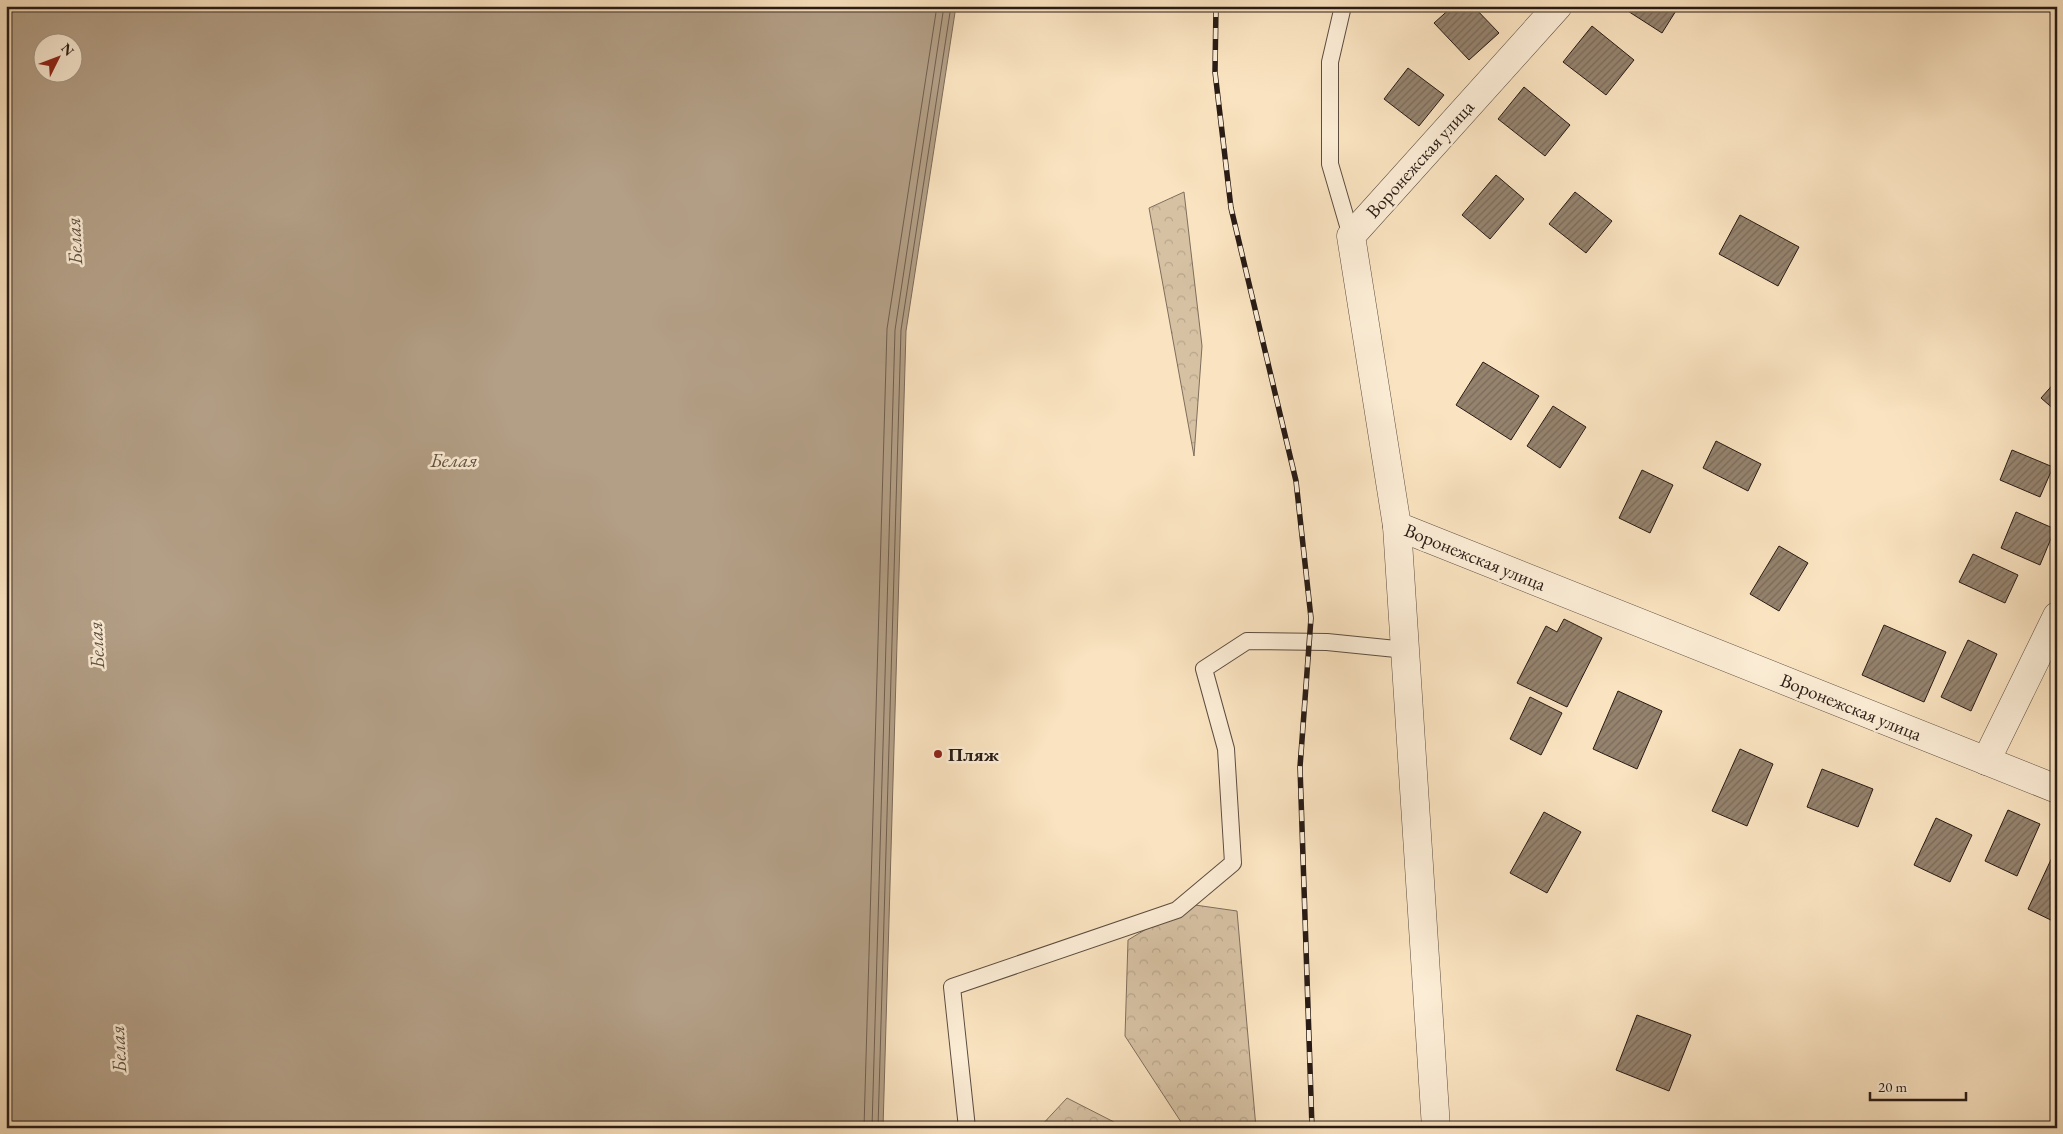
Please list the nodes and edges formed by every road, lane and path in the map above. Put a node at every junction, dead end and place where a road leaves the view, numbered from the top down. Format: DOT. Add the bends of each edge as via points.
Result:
graph roads {
  1 [pos="1343,6"];
  2 [pos="1558,6"];
  3 [pos="1352,236"];
  4 [pos="1397,526"];
  5 [pos="2057,616"];
  6 [pos="1406,650"];
  7 [pos="1986,761"];
  8 [pos="2057,789"];
  9 [pos="967,1128"];
  10 [pos="1436,1128"];
  1 -- 3 [label="lane" via="1330,62 1330,164"];
  2 -- 3 [label="street, Воронежская улица"];
  3 -- 4 [label="street, Воронежская улица"];
  4 -- 6 [label="street"];
  4 -- 7 [label="street, Воронежская улица"];
  5 -- 7 [label="street"];
  6 -- 9 [label="lane" via="1327,642 1248,641 1204,669 1226,749 1233,863 1177,910 952,987"];
  6 -- 10 [label="street"];
  7 -- 8 [label="street, Воронежская улица"];
}
